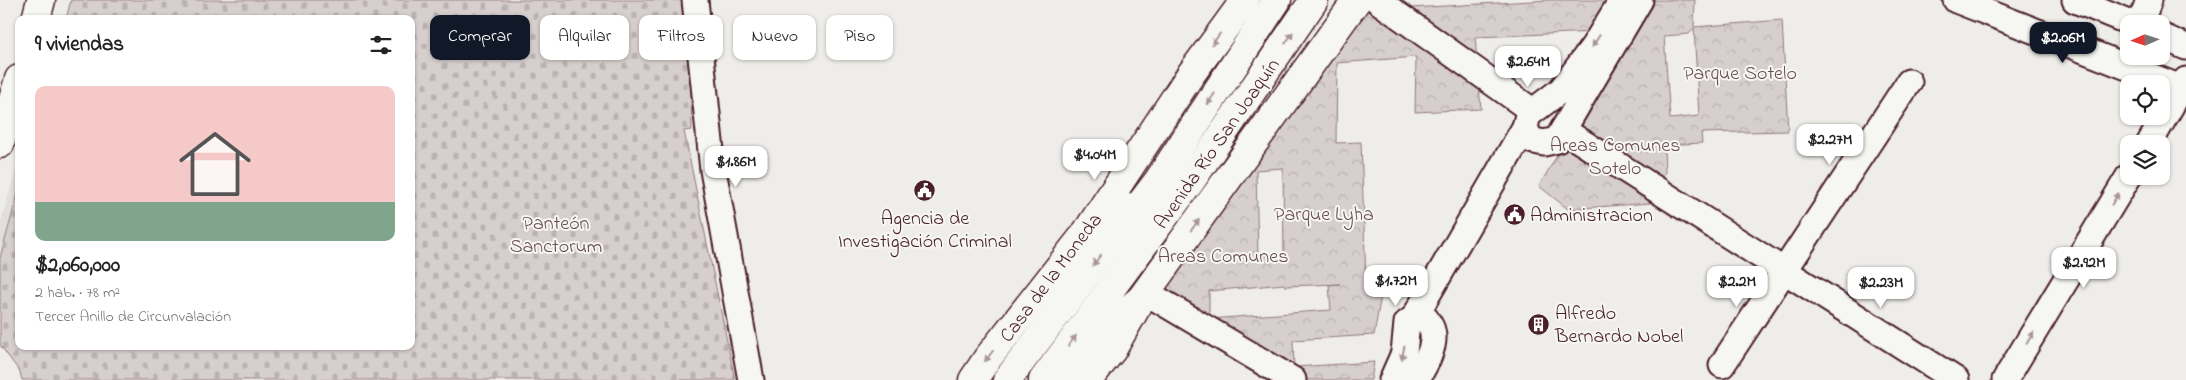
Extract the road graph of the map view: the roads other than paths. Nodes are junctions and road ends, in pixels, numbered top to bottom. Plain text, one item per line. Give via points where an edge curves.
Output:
1 (41, 0) edge
2 (695, 0) edge
3 (1245, 0) edge
4 (1277, 0) edge
5 (1314, 0) edge
6 (1357, 0) edge
7 (1377, 0) edge
8 (1622, 0) edge
9 (1640, 0) edge
10 (1956, 0) edge
11 (2075, 0) edge
12 (2149, 0) edge
13 (37, 15) edge
14 (2143, 15) edge
15 (2120, 18) edge
16 (2170, 40) edge
17 (2186, 47) edge
18 (1909, 82) dead end
19 (2185, 86) edge
20 (15, 93) edge
21 (1528, 119) junction
22 (1563, 130) junction
23 (2154, 135) edge
24 (0, 144) edge
25 (1158, 181) junction
26 (2124, 185) edge
27 (1086, 233) junction
28 (1785, 272) junction
29 (1144, 296) junction
30 (1414, 318) junction
31 (1722, 365) dead end
32 (751, 380) edge
33 (973, 380) edge
34 (1007, 380) edge
35 (1043, 380) edge
36 (1056, 380) edge
37 (1088, 380) edge
38 (1293, 380) edge
39 (1392, 380) edge
40 (1416, 380) edge
41 (1956, 380) edge
42 (2005, 380) edge

1 - 13 main road
2 - 32 street via 713,170
3 -> 27 main road, Casa de la Moneda via 1191,74
4 -> 25 main road, Avenida Río San Joaquín
35 -> 5 main road, Avenida Río San Joaquín via 1188,184
29 -> 6 main road
7 - 21 street
8 -> 21 street via 1561,90
9 - 22 street
10 - 19 street
11 - 15 street
12 - 14 street
16 - 17 street
18 - 28 street
19 - 23 street
20 - 24 main road
21 - 22 street via 1530,140 1544,143 1557,140
21 - 30 street
22 - 28 street
25 - 27 main road via 1138,194 1116,220
25 -> 34 main road, Avenida Río San Joaquín
42 -> 26 street
27 -> 33 main road, Casa de la Moneda
28 - 31 street
28 - 41 street
29 - 36 main road via 1111,324 1071,371
29 - 37 main road via 1112,350
29 - 38 street
30 -> 39 street via 1407,323 1404,352
30 - 40 street via 1426,319 1433,331 1432,344

